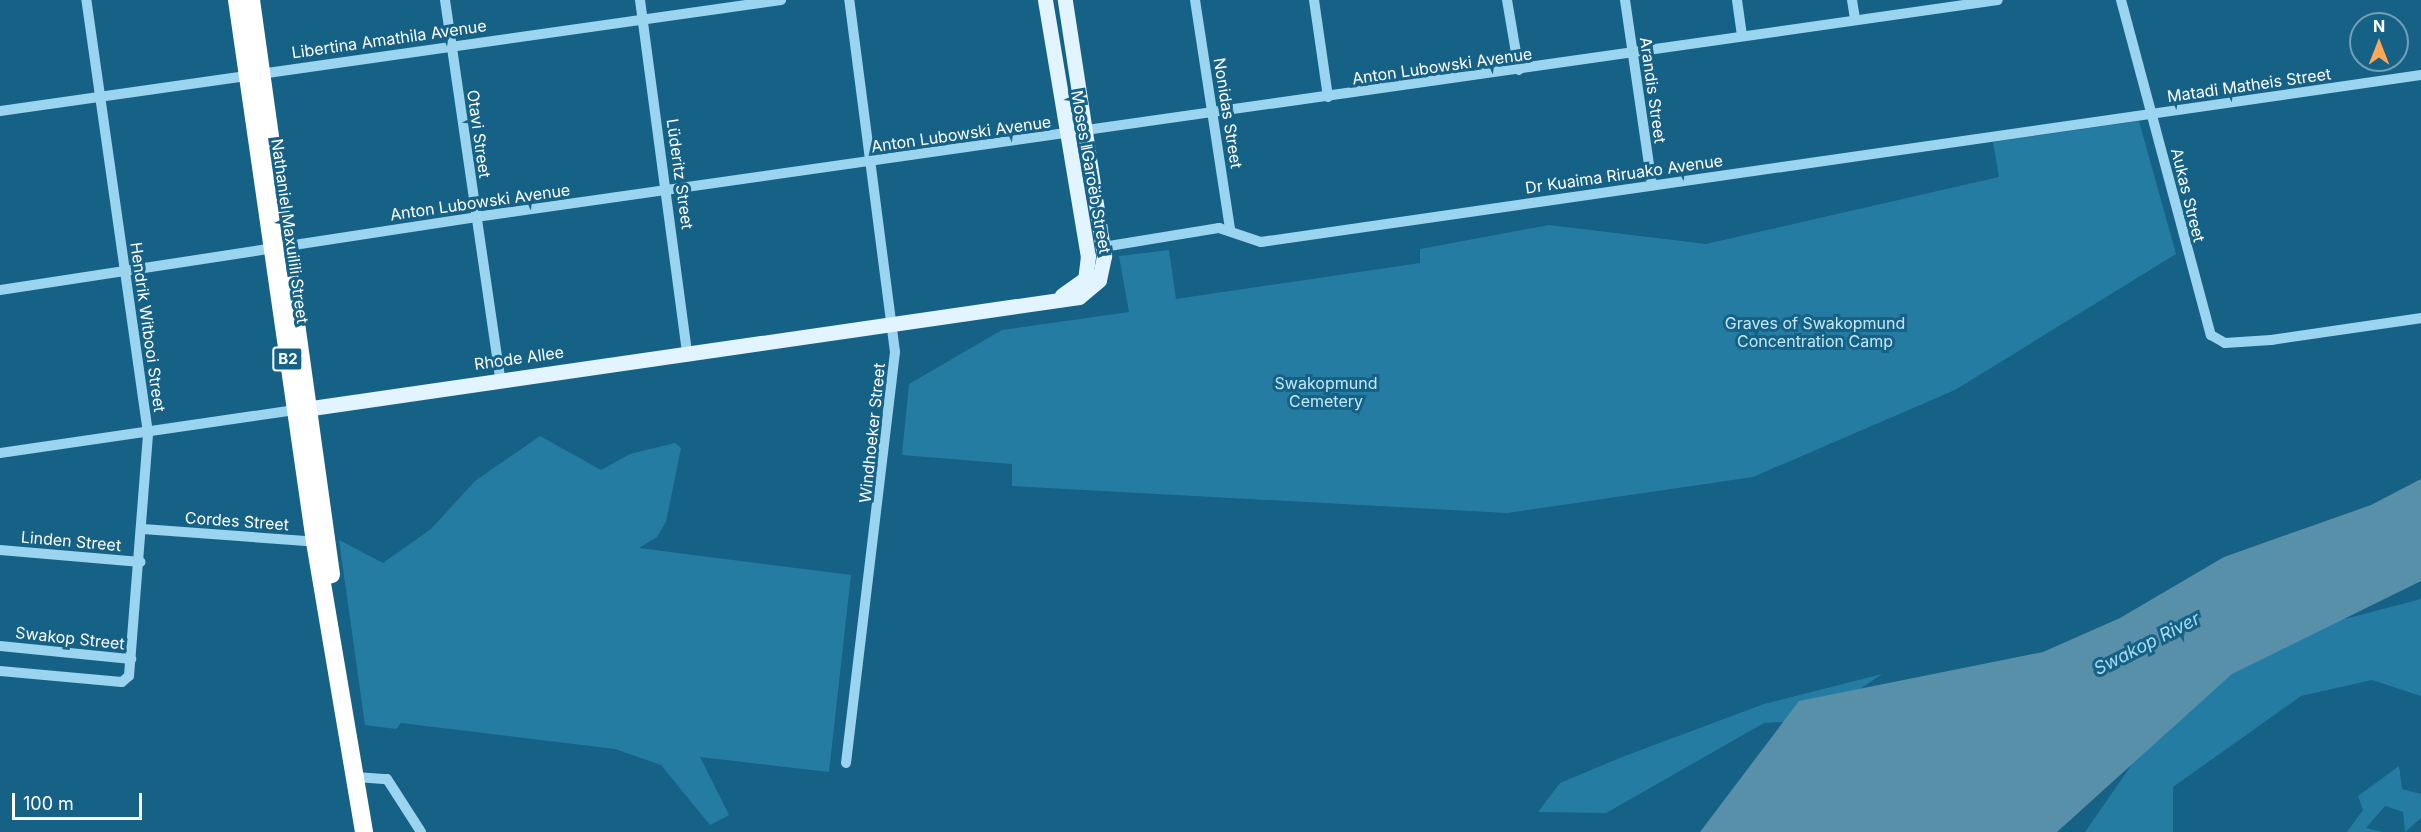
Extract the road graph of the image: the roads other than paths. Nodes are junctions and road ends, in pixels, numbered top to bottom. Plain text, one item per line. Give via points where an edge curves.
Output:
1 (86, 0) edge
2 (237, 0) edge
3 (251, 0) edge
4 (446, 0) edge
5 (640, 0) edge
6 (782, 0) edge
7 (849, 0) edge
8 (1045, 0) edge
9 (1065, 0) edge
10 (1195, 0) edge
11 (1314, 0) edge
12 (1507, 0) edge
13 (1625, 0) edge
14 (1737, 0) edge
15 (1852, 0) edge
16 (1998, 0) edge
17 (2121, 0) edge
18 (1967, 2) edge
19 (1855, 20) junction
20 (643, 21) junction
21 (1742, 36) junction
22 (451, 45) junction
23 (1633, 52) junction
24 (1519, 70) junction
25 (255, 73) junction
26 (2421, 75) edge
27 (100, 94) junction
28 (1328, 98) junction
29 (0, 111) edge
30 (1213, 114) junction
31 (2152, 114) junction
32 (1085, 132) junction
33 (1065, 135) junction
34 (872, 161) junction
35 (1652, 185) junction
36 (668, 191) junction
37 (476, 216) junction
38 (1230, 230) junction
39 (280, 246) junction
40 (1103, 247) junction
41 (124, 271) junction
42 (0, 290) edge
43 (1043, 302) junction
44 (2421, 318) edge
45 (894, 324) junction
46 (687, 353) junction
47 (500, 379) junction
48 (303, 409) junction
49 (148, 433) junction
50 (0, 453) edge
51 (143, 529) junction
52 (321, 542) junction
53 (0, 550) edge
54 (140, 562) junction
55 (0, 646) edge
56 (131, 659) junction
57 (0, 671) edge
58 (846, 763) dead end
59 (356, 777) junction
60 (364, 832) edge
61 (421, 832) edge

1 - 27 street, Hendrik Witbooi Street
2 - 25 highway, Nathaniel Maxuilili Street / B2
3 - 25 highway, Nathaniel Maxuilili Street / B2
4 - 22 street, Otavi Street
5 - 20 street, Lüderitz Street
6 - 20 street, Libertina Amathila Avenue
7 - 34 street, Windhoeker Street
8 - 33 main road, Moses ǁGaroëb Street
9 - 32 main road, Moses ǁGaroëb Street
10 - 30 street, Nonidas Street
11 - 28 street
12 - 24 street
13 - 23 street, Arandis Street
14 - 21 street
15 - 19 street
16 - 18 street, Anton Lubowski Avenue
17 - 31 street, Aukas Street
18 - 19 street, Anton Lubowski Avenue
19 - 21 street, Anton Lubowski Avenue
20 - 22 street, Libertina Amathila Avenue
20 - 36 street, Lüderitz Street
21 - 23 street, Anton Lubowski Avenue
22 - 25 street, Libertina Amathila Avenue
22 - 37 street, Otavi Street
23 - 24 street, Anton Lubowski Avenue
23 - 35 street, Arandis Street
24 - 28 street, Anton Lubowski Avenue
25 - 27 street, Libertina Amathila Avenue
25 - 39 highway, Nathaniel Maxuilili Street / B2
26 - 31 street, Matadi Matheis Street
27 - 29 street, Libertina Amathila Avenue
27 - 41 street, Hendrik Witbooi Street
28 - 30 street, Anton Lubowski Avenue
30 - 32 street, Anton Lubowski Avenue
30 - 38 street, Nonidas Street
31 - 35 street, Dr Kuaima Riruako Avenue
31 - 44 street, Aukas Street via 2211,335 2225,343 2271,340
32 - 33 street, Anton Lubowski Avenue
32 - 40 main road, Moses ǁGaroëb Street
33 - 34 street, Anton Lubowski Avenue
33 - 43 main road, Moses ǁGaroëb Street via 1089,267 1077,287
34 - 36 street, Anton Lubowski Avenue
34 - 45 street, Windhoeker Street
35 - 38 street, Dr Kuaima Riruako Avenue via 1261,242 1248,242
36 - 37 street, Anton Lubowski Avenue
36 - 46 street, Lüderitz Street
37 - 39 street, Anton Lubowski Avenue
37 - 47 street, Otavi Street
38 - 40 street, Dr Kuaima Riruako Avenue via 1212,228
39 - 41 street, Anton Lubowski Avenue
39 - 48 highway, Nathaniel Maxuilili Street / B2
40 - 43 main road, Moses ǁGaroëb Street via 1101,275 1093,287 1079,297
41 - 42 street, Anton Lubowski Avenue
41 - 49 street, Hendrik Witbooi Street
43 - 45 main road, Rhode Allee
45 - 46 main road, Rhode Allee
45 - 58 street, Windhoeker Street via 890,428
46 - 47 main road, Rhode Allee
47 - 48 main road, Rhode Allee
48 - 49 street, Rhode Allee
48 - 52 highway, Nathaniel Maxuilili Street / B2
49 - 50 street, Rhode Allee
49 - 51 street, Hendrik Witbooi Street
51 - 52 street, Cordes Street
51 - 54 street, Hendrik Witbooi Street
52 - 59 highway, Nathaniel Maxuilili Street / B2
53 - 54 street, Linden Street
54 - 56 street, Hendrik Witbooi Street
55 - 56 street, Swakop Street
56 - 57 street, Swakop Street via 129,676 122,682
59 - 60 highway, Nathaniel Maxuilili Street / B2
59 - 61 street via 387,779

